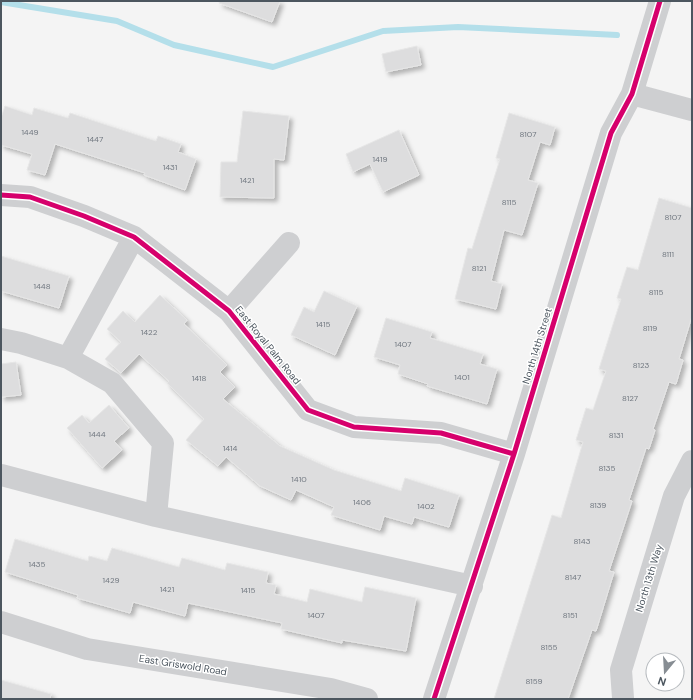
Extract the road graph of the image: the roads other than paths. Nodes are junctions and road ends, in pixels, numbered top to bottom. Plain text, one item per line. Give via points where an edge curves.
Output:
1 (660, 1) edge
2 (632, 94) junction
3 (692, 110) edge
4 (1, 195) edge
5 (134, 237) junction
6 (289, 243) dead end
7 (229, 311) junction
8 (1, 339) edge
9 (68, 358) junction
10 (514, 454) junction
11 (690, 471) edge
12 (1, 475) edge
13 (156, 516) junction
14 (472, 586) junction
15 (1, 622) edge
16 (366, 699) edge
17 (434, 699) edge
18 (627, 699) edge

1 - 2 street, North 14th Street
2 - 3 street
2 - 10 street, North 14th Street via 611,133
4 - 5 street, East Royal Palm Road via 30,197
5 - 7 street, East Royal Palm Road
5 - 9 street
6 - 7 street
7 - 10 street, East Royal Palm Road via 308,410 354,427 441,433
8 - 9 street
9 - 13 street via 112,383 163,443
10 - 14 street, North 14th Street
11 - 18 street, North 13th Way via 674,496 621,670
12 - 13 street
13 - 14 street
14 - 17 street, North 14th Street
15 - 16 street, East Griswold Road via 87,649 331,689

